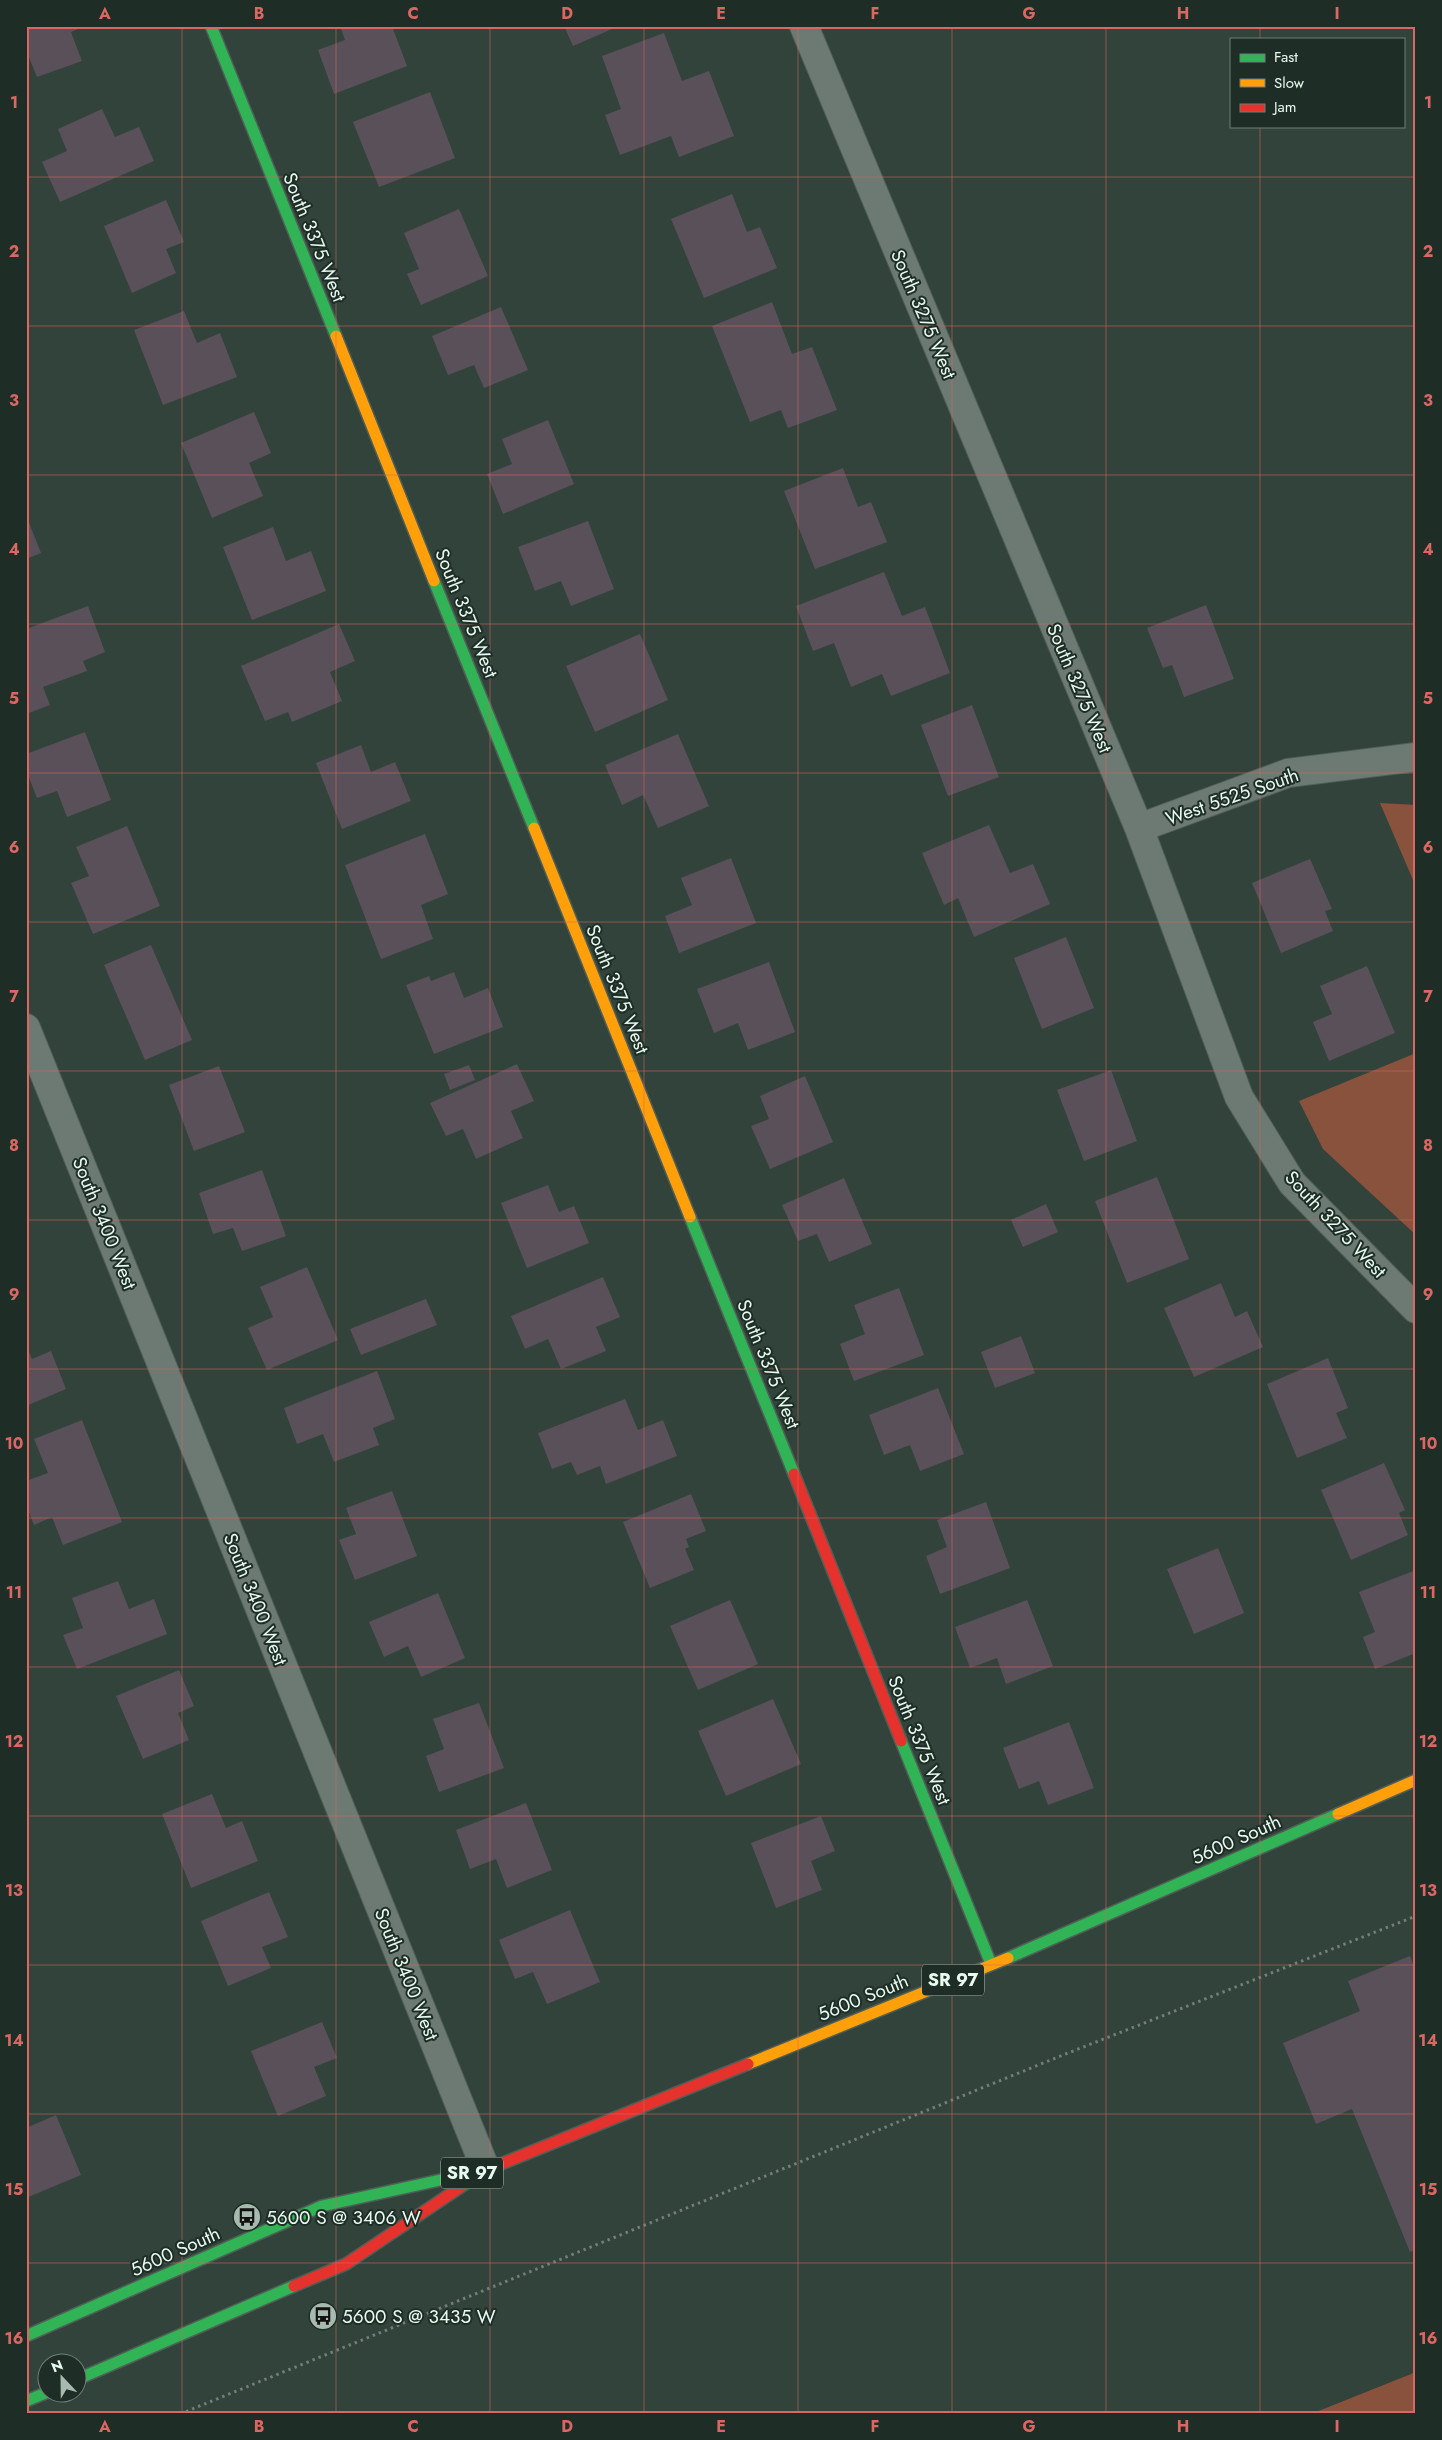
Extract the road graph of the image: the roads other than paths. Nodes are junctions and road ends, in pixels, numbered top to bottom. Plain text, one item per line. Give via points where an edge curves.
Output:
1 (212, 26) edge
2 (804, 26) edge
3 (1416, 757) edge
4 (1139, 828) junction
5 (26, 1028) edge
6 (1416, 1309) edge
7 (1416, 1780) edge
8 (992, 1964) junction
9 (486, 2170) junction
10 (26, 2336) edge
11 (88, 2375) edge
12 (38, 2396) edge
13 (26, 2401) edge

1 - 8 street, South 3375 West
2 - 4 street, South 3275 West
3 - 4 street, West 5525 South via 1288,773
4 - 6 street, South 3275 West via 1239,1097 1292,1183
5 - 9 street, South 3400 West
7 - 8 street, 5600 South / SR 97
8 - 9 street, 5600 South / SR 97
9 - 10 street, 5600 South / SR 97 via 322,2206
9 - 11 street, 5600 South / SR 97 via 346,2264
12 - 13 street

